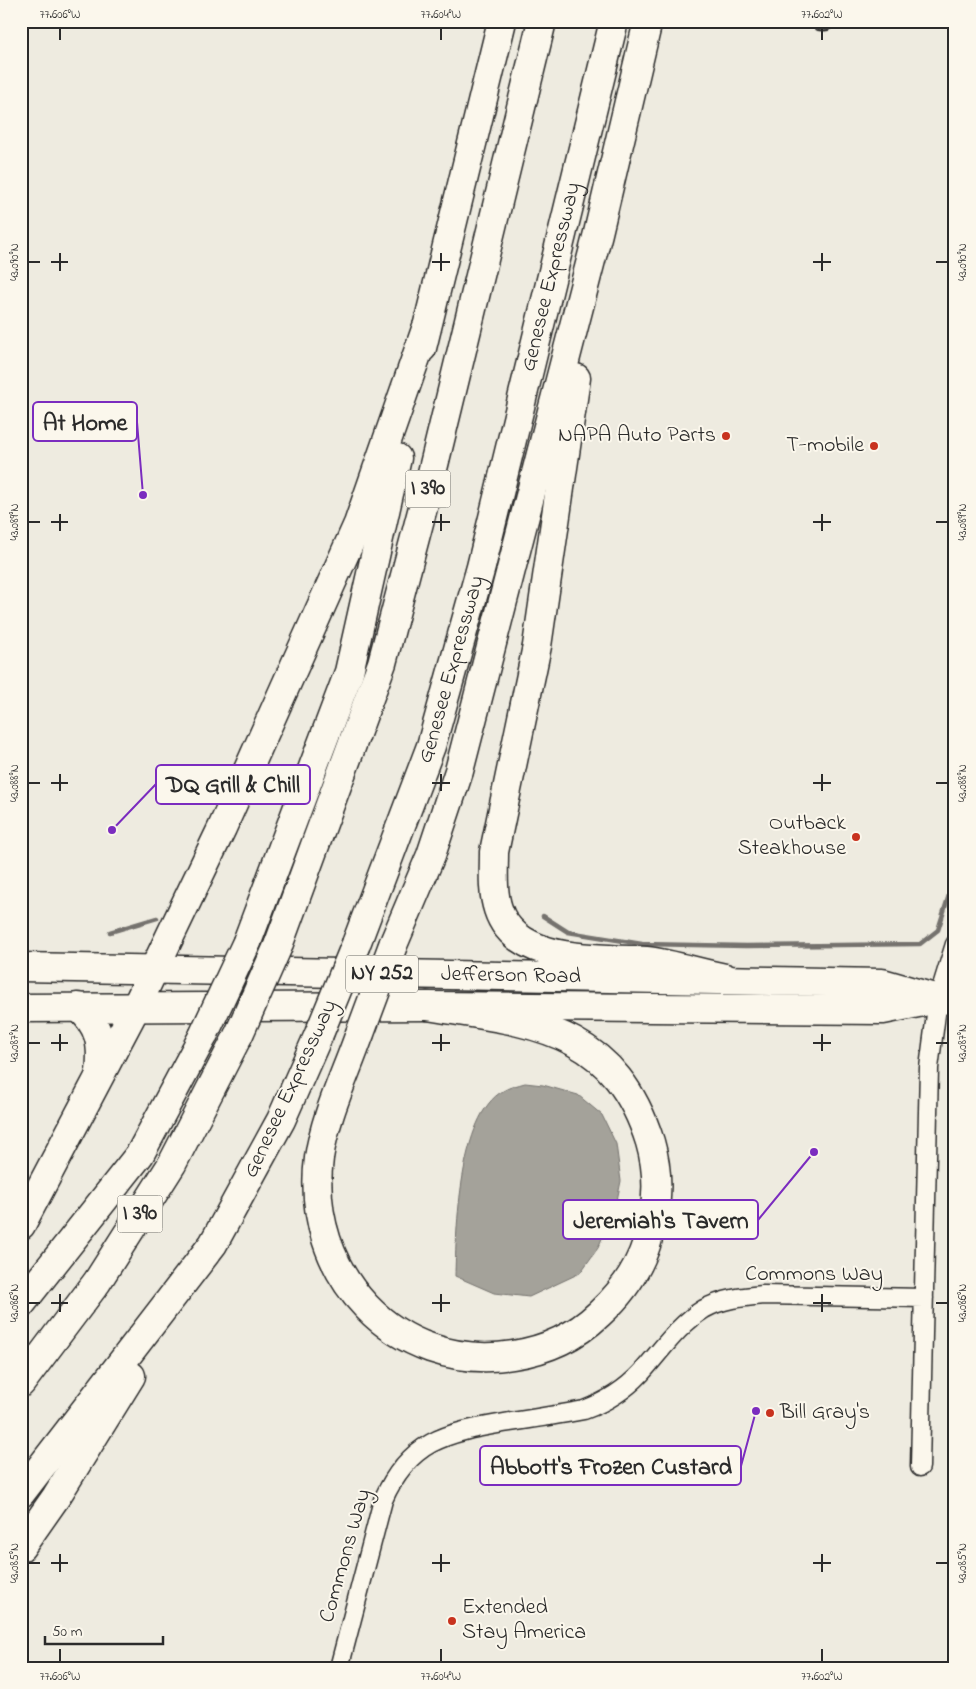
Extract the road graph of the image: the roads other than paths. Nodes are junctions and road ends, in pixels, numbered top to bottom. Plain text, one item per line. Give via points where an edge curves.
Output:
1 (502, 21) edge
2 (542, 21) edge
3 (614, 21) edge
4 (648, 21) edge
5 (821, 21) edge
6 (825, 21) edge
7 (598, 233) junction
8 (426, 329) junction
9 (955, 944) edge
10 (21, 967) edge
11 (66, 968) junction
12 (153, 970) junction
13 (725, 978) junction
14 (21, 979) edge
15 (946, 1000) edge
16 (427, 1006) junction
17 (78, 1007) junction
18 (136, 1007) junction
19 (21, 1008) edge
20 (100, 1075) junction
21 (21, 1225) edge
22 (213, 1244) junction
23 (924, 1298) junction
24 (21, 1304) edge
25 (21, 1383) edge
26 (920, 1467) dead end
27 (21, 1493) edge
28 (21, 1547) edge
29 (339, 1668) edge

1 - 8 main road
2 - 25 main road, I 390, bridge via 431,477 382,663 278,946 239,1034 172,1164 97,1282
3 - 22 main road, Genesee Expressway, bridge via 481,567 431,746 320,1034 281,1120
4 - 7 main road
5 - 6 street
7 - 13 main road via 537,646 494,852 495,894 504,921 534,947 552,953 649,962
7 - 16 main road, bridge via 459,771 431,855 393,945 325,1128 319,1159 319,1214 327,1243 343,1278 361,1303 384,1322 428,1348 459,1356 489,1358 553,1344 574,1334 610,1304 638,1267 646,1247 657,1204 657,1178 639,1110 606,1066 563,1035 535,1024
8 - 12 main road via 358,524 222,828
8 - 24 main road, bridge via 349,672 247,942 203,1036 140,1154
9 - 15 street
10 - 11 main road, Jefferson Road / NY 252
11 - 12 main road, Jefferson Road / NY 252
11 - 14 main road
12 - 13 main road, Jefferson Road / NY 252
12 - 18 main road
13 - 15 main road, Jefferson Road / NY 252 via 882,982
15 - 16 main road, Jefferson Road / NY 252 via 883,1010
15 - 23 street via 929,1068
16 - 18 main road, Jefferson Road / NY 252
17 - 18 main road, Jefferson Road / NY 252
17 - 19 main road, Jefferson Road / NY 252
17 - 20 main road via 94,1024 101,1038
18 - 20 main road
20 - 21 main road
22 - 27 main road, Genesee Expressway
22 - 28 main road via 56,1497
23 - 26 street
23 - 29 street, Commons Way via 763,1295 722,1301 684,1323 640,1374 602,1404 453,1433 429,1443 393,1478 383,1500

